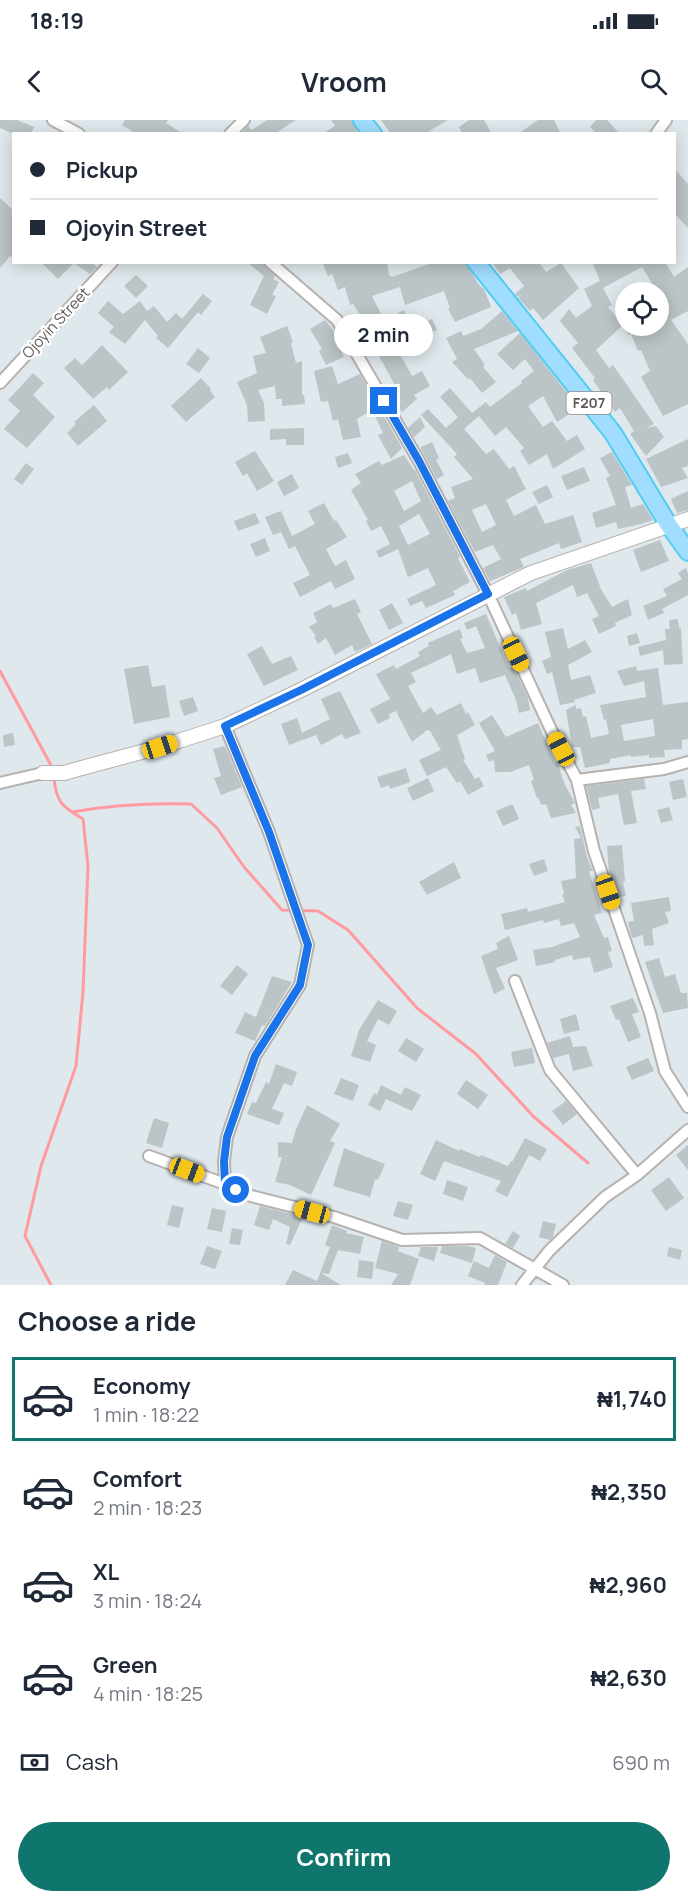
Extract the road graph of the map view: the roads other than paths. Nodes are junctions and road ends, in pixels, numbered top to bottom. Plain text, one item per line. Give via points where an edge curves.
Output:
1 (53, 120) edge
2 (244, 120) edge
3 (362, 120) edge
4 (75, 132) edge
5 (233, 132) edge
6 (371, 132) edge
7 (110, 264) edge
8 (272, 264) edge
9 (482, 264) edge
10 (0, 383) edge
11 (688, 519) edge
12 (668, 524) junction
13 (688, 552) edge
14 (488, 594) junction
15 (225, 726) junction
16 (688, 762) edge
17 (43, 773) joint
18 (577, 780) junction
19 (0, 783) edge
20 (515, 981) dead end
21 (688, 1107) edge
22 (688, 1130) edge
23 (149, 1156) dead end
24 (637, 1175) junction
25 (225, 1184) junction
26 (535, 1269) junction
27 (522, 1285) edge
28 (563, 1285) edge

1 - 4 street
2 - 5 street
3 - 6 main road
7 - 10 street, Ojoyin Street
8 - 14 street via 337,320 419,461
9 - 12 main road, F207 via 613,432
11 - 12 street
12 - 13 main road, F207
12 - 14 street via 531,573
14 - 15 street
14 - 18 street
15 - 17 street via 64,773
15 - 25 street via 269,832 308,945 300,985 255,1056 227,1137
16 - 18 street via 664,770
17 - 19 street
18 - 21 street via 594,851 650,1014 665,1071
20 - 24 street via 550,1070
22 - 24 street
23 - 25 street
24 - 26 street via 605,1197
25 - 26 street via 247,1195 334,1217 402,1240 480,1238
26 - 27 street
26 - 28 street

